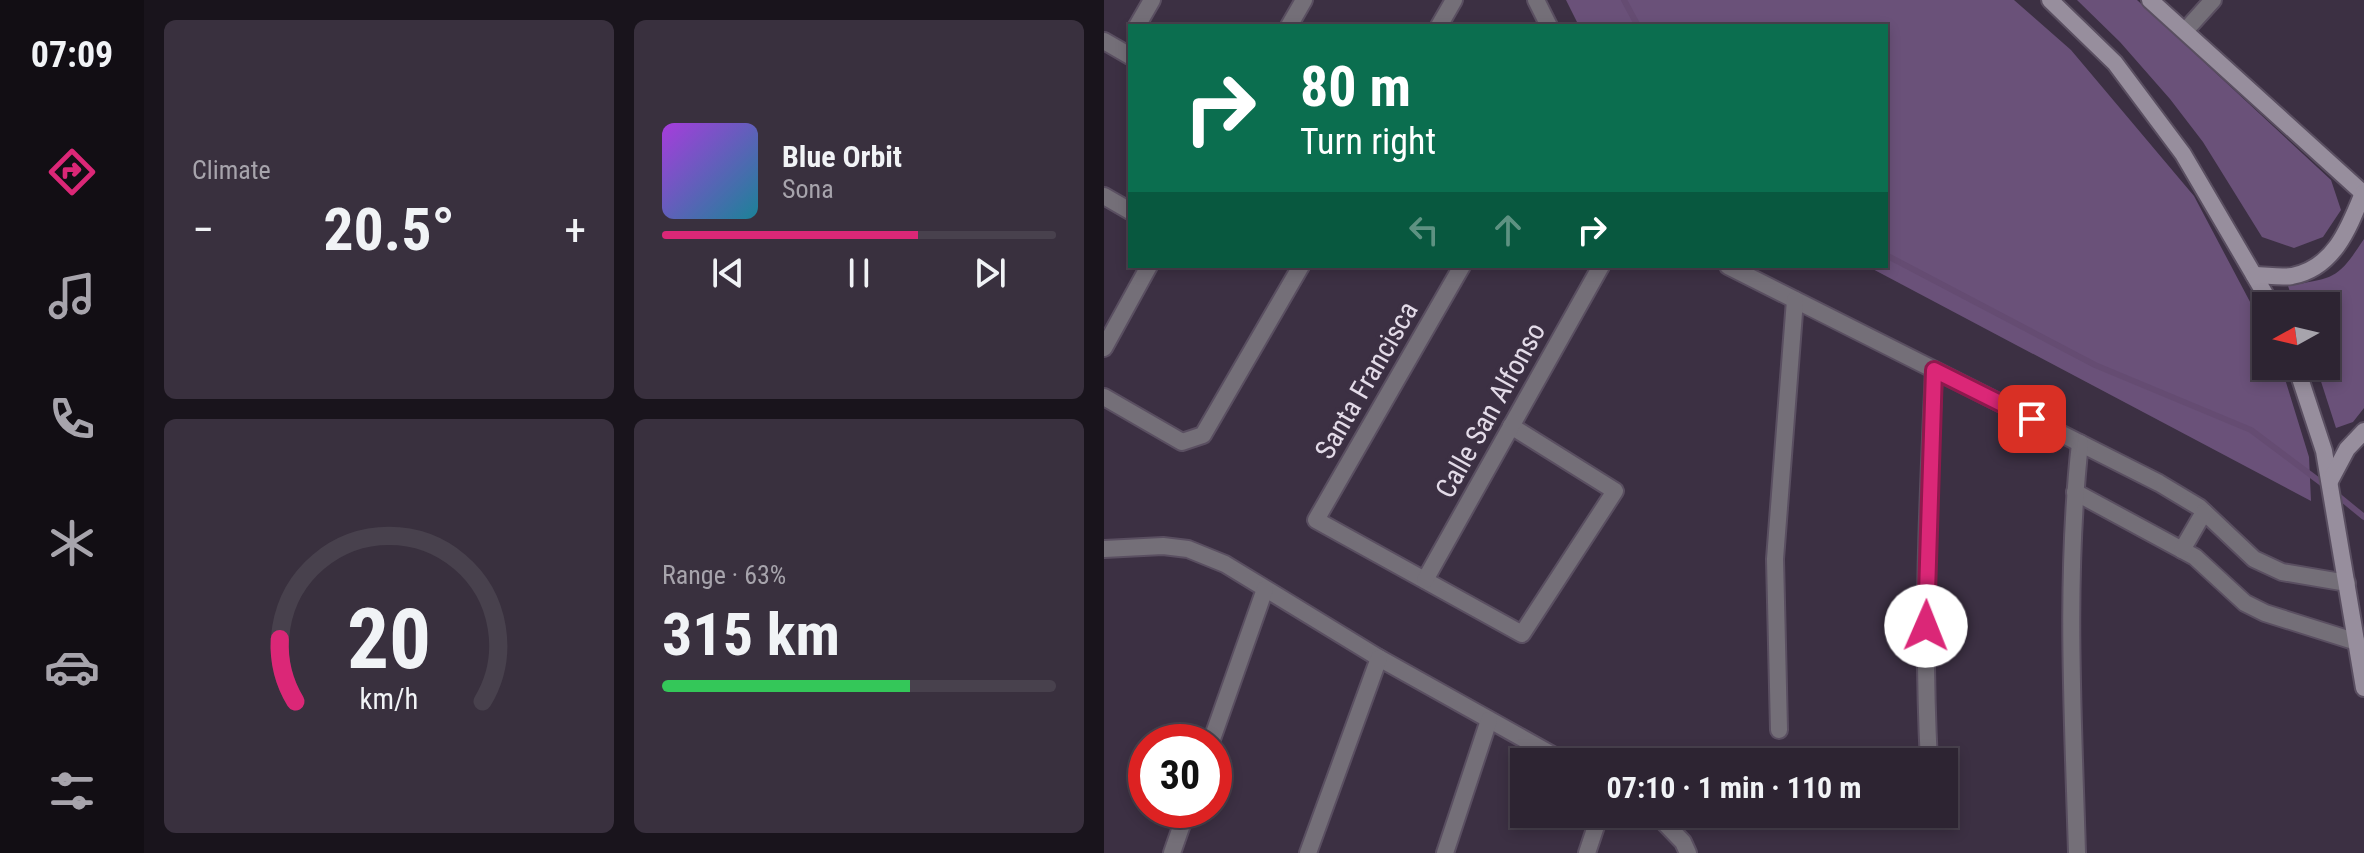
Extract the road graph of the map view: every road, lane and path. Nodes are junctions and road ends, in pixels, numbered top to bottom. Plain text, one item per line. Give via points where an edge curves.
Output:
1 (1152, 0) edge
2 (1304, 0) edge
3 (1454, 0) edge
4 (1536, 0) edge
5 (2050, 0) edge
6 (2150, 0) edge
7 (2213, 0) edge
8 (1138, 24) edge
9 (1290, 24) edge
10 (1440, 24) edge
11 (1548, 24) edge
12 (2185, 31) junction
13 (1104, 41) edge
14 (1127, 48) edge
15 (2363, 193) edge
16 (1104, 196) edge
17 (1128, 210) edge
18 (1148, 268) edge
19 (1300, 268) edge
20 (1461, 268) edge
21 (1600, 268) edge
22 (1732, 268) edge
23 (2254, 275) junction
24 (2264, 292) edge
25 (1795, 300) junction
26 (1104, 348) edge
27 (1934, 370) junction
28 (2301, 380) edge
29 (1104, 397) edge
30 (1511, 426) junction
31 (2364, 431) edge
32 (2080, 443) junction
33 (2330, 481) junction
34 (2075, 492) junction
35 (2204, 512) junction
36 (1104, 549) edge
37 (2182, 550) junction
38 (1425, 580) junction
39 (2347, 583) junction
40 (1265, 589) junction
41 (2357, 642) junction
42 (1379, 658) junction
43 (2364, 688) edge
44 (1489, 720) junction
45 (1217, 724) edge
46 (1779, 730) dead end
47 (1540, 748) edge
48 (1928, 748) edge
49 (1181, 828) edge
50 (1595, 828) edge
51 (1670, 828) edge
52 (1172, 853) edge
53 (1308, 853) edge
54 (1445, 853) edge
55 (1587, 853) edge
56 (1688, 853) edge
57 (2077, 853) edge

1 - 8 street
2 - 9 street
3 - 10 street
4 - 11 street
5 - 23 street via 2099,45 2140,96 2183,154
6 - 12 street
7 - 12 street
12 - 15 street
13 - 14 street
15 - 23 street via 2343,238 2312,270 2289,276
16 - 17 street
18 - 26 street
19 - 29 street via 1203,435 1182,442
20 - 38 street, Santa Francisca via 1316,520
21 - 30 street, Calle San Alfonso
22 - 25 street
23 - 24 street
25 - 27 street
25 - 46 street via 1775,559
27 - 32 street
27 - 48 street via 1925,653
28 - 33 street
30 - 38 street, Calle San Alfonso
30 - 38 street via 1615,491 1522,634
31 - 33 street
32 - 34 street
32 - 35 street
33 - 39 street
34 - 37 street
34 - 57 street via 2070,608
35 - 37 street
35 - 39 street via 2254,559 2282,572
36 - 40 street via 1188,549
37 - 41 street via 2245,603
39 - 41 street
40 - 42 street
40 - 45 street
41 - 43 street
42 - 44 street
42 - 53 street
44 - 47 street
44 - 54 street
49 - 52 street
50 - 55 street
51 - 56 street

